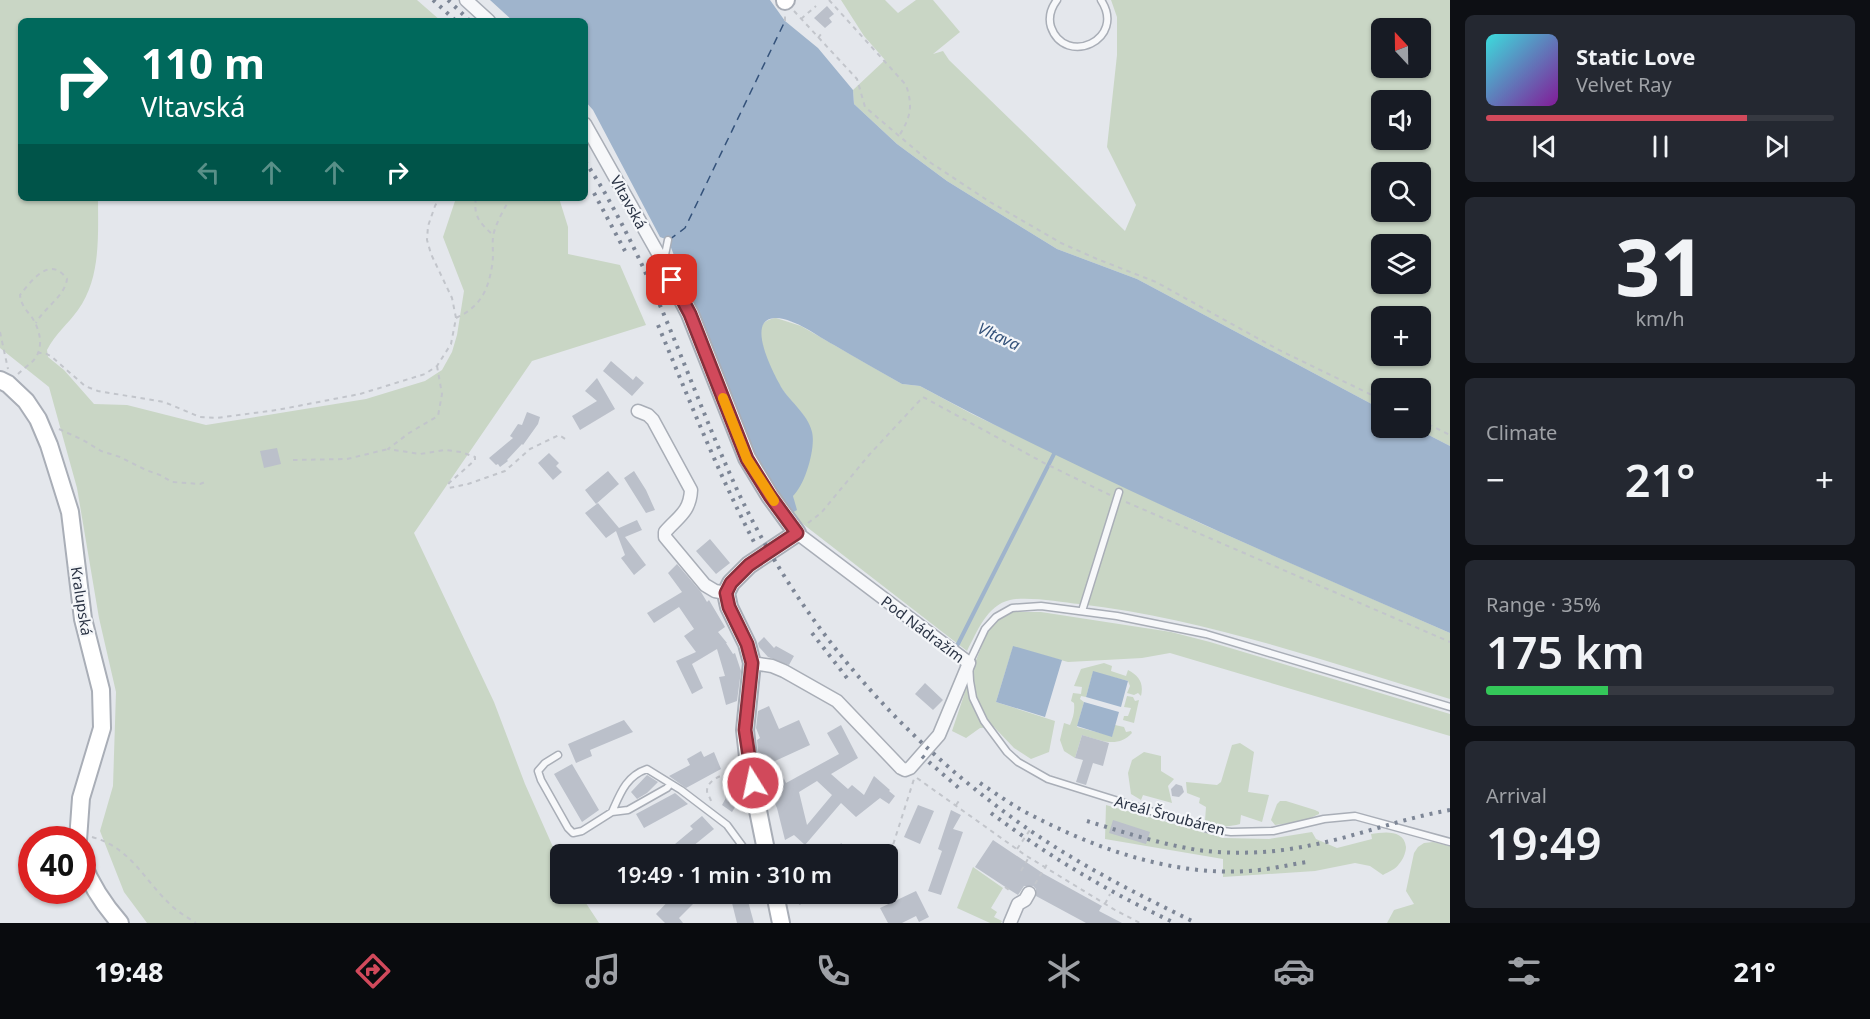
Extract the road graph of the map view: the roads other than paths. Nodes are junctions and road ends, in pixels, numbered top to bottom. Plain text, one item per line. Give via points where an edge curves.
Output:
1 (466, 0) edge
2 (1057, 0) edge
3 (1102, 0) edge
4 (486, 18) edge
5 (588, 129) edge
6 (668, 240) dead end
7 (664, 264) junction
8 (4, 382) edge
9 (639, 411) dead end
10 (1118, 495) road end
11 (797, 533) junction
12 (726, 593) junction
13 (1082, 611) junction
14 (752, 663) junction
15 (969, 663) junction
16 (1450, 707) edge
17 (558, 756) dead end
18 (670, 784) junction
19 (612, 812) junction
20 (79, 826) edge
21 (1450, 842) edge
22 (741, 844) edge
23 (765, 844) edge
24 (96, 890) edge
25 (1029, 893) road end
26 (777, 904) edge
27 (120, 923) edge
28 (781, 923) edge
29 (1010, 923) edge

1 - 4 street
2 - 3 lane via 1050,13 1057,38 1065,44 1084,46 1093,43 1106,29 1107,10
5 - 7 street, Vltavská
6 - 7 lane
7 - 11 street, Vltavská via 690,314 747,459
8 - 20 street, Kralupská via 26,401 49,445 70,512 83,619 101,690 102,728 81,798
9 - 12 street via 653,420 691,490 691,502 665,537 705,585
10 - 13 lane
11 - 12 street via 749,565
11 - 15 street, Pod Nádražím
12 - 14 street
13 - 15 lane via 1041,606 1012,608 996,616 985,629
13 - 16 lane via 1206,634
14 - 15 street, Pod Nádražím via 784,671 839,703 905,770 939,735
14 - 23 street via 745,730
15 - 21 lane, Areál Šroubáren via 973,698 984,721 1018,762 1048,779 1208,829 1273,831 1355,816
17 - 19 lane via 538,771 568,828 573,833 582,831
18 - 19 lane via 628,810
18 - 19 lane via 647,769 639,772 622,788
18 - 22 lane via 727,825
24 - 27 street
25 - 29 street via 1018,904
26 - 28 street

